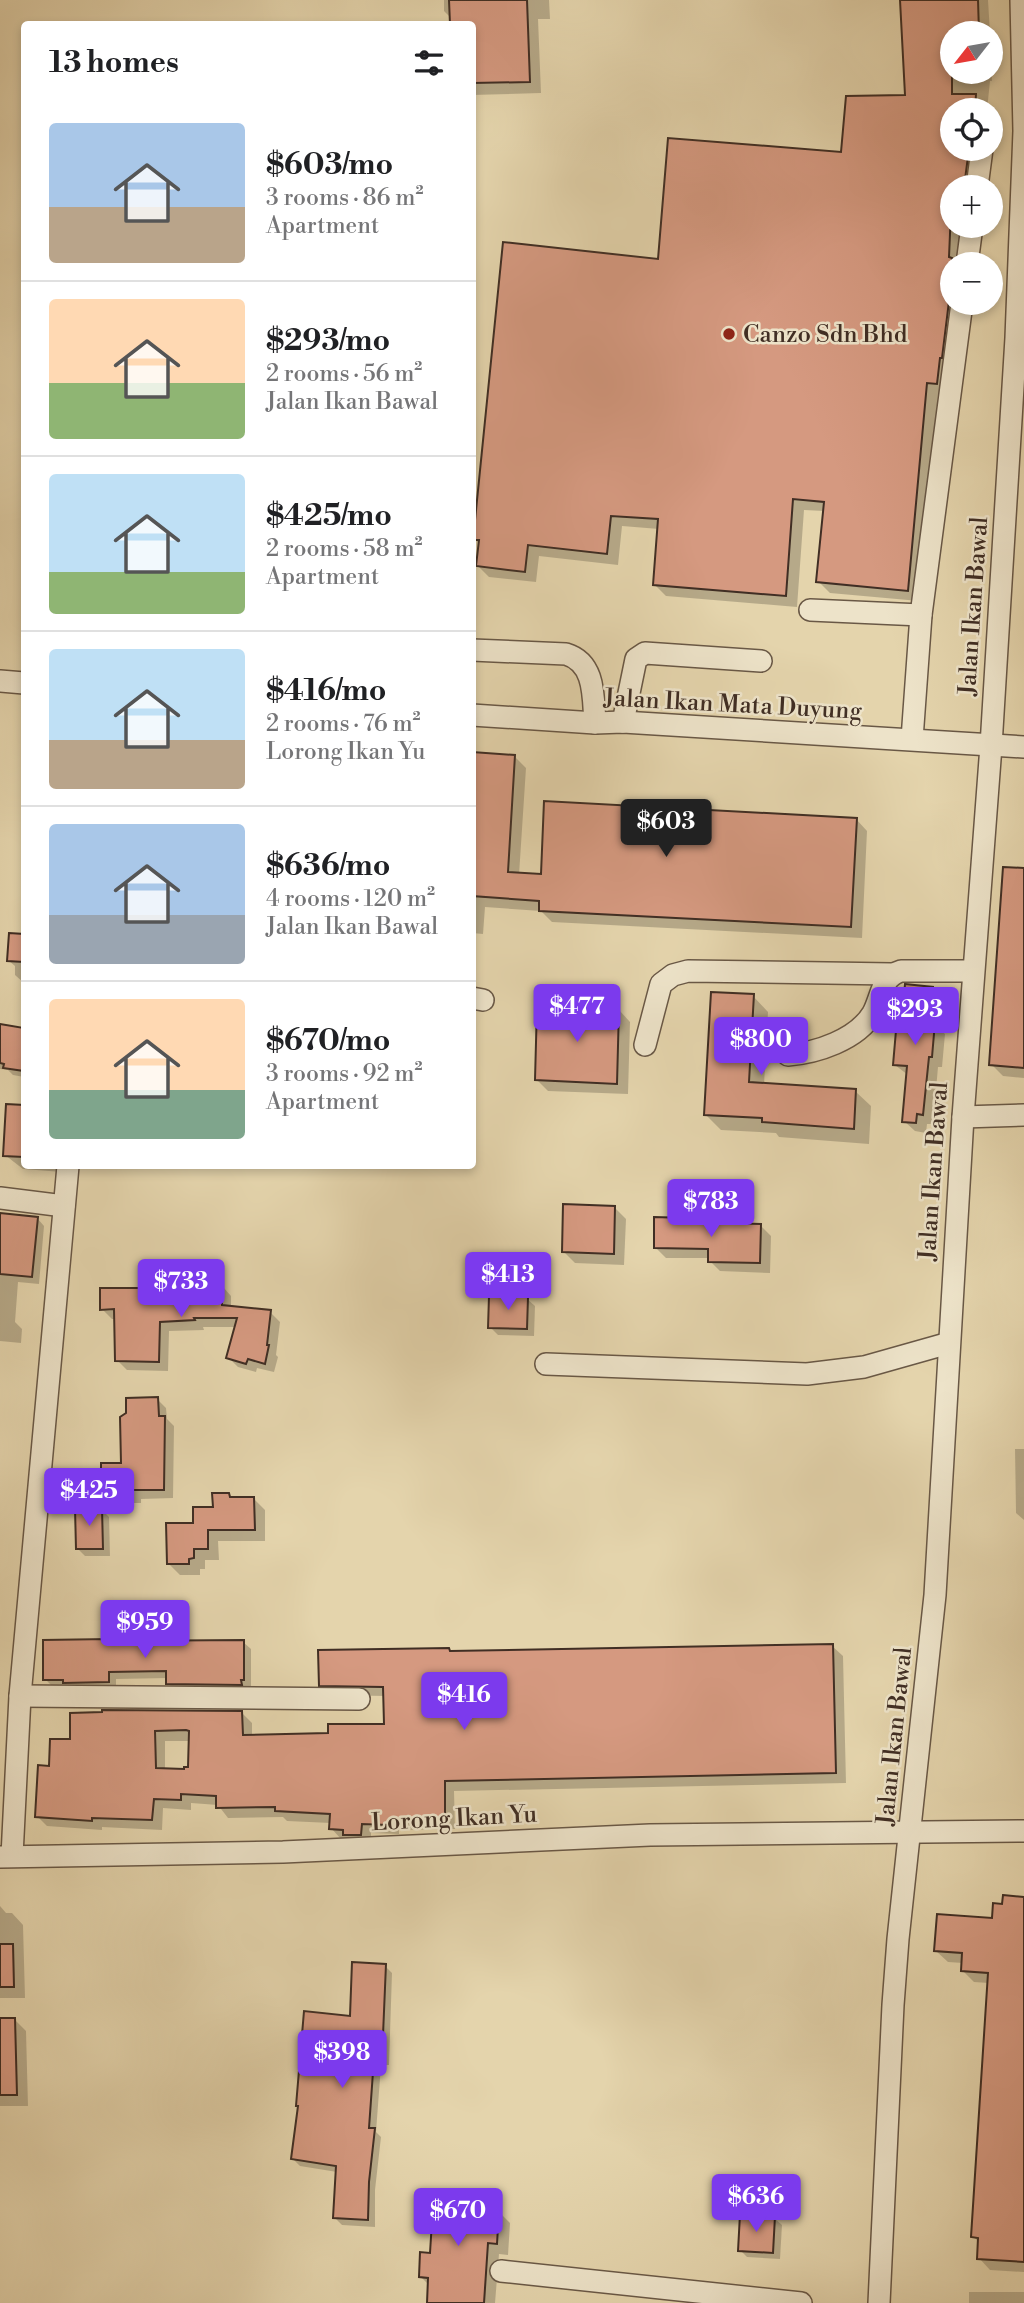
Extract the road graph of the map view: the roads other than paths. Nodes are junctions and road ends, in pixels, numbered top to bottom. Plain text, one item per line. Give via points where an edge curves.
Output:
1 (1021, 0) edge
2 (960, 315) edge
3 (810, 610) dead end
4 (922, 615) junction
5 (476, 650) edge
6 (761, 661) dead end
7 (0, 681) edge
8 (21, 683) edge
9 (476, 715) edge
10 (623, 722) junction
11 (595, 723) junction
12 (912, 739) junction
13 (990, 746) junction
14 (1024, 747) edge
15 (972, 971) junction
16 (892, 974) junction
17 (645, 1045) dead end
18 (788, 1055) dead end
19 (1024, 1115) edge
20 (963, 1117) junction
21 (68, 1169) edge
22 (0, 1198) edge
23 (64, 1206) junction
24 (949, 1343) junction
25 (546, 1364) dead end
26 (20, 1696) junction
27 (359, 1699) dead end
28 (1024, 1831) edge
29 (911, 1833) junction
30 (6, 1857) edge
31 (501, 2271) dead end
32 (801, 2303) edge
33 (879, 2303) edge

1 - 13 street, Jalan Ikan Bawal via 1024,131 1018,296
2 - 4 street
3 - 4 street
4 - 12 street
5 - 11 street via 575,656 590,675
6 - 10 street via 645,653 636,659
7 - 8 street
9 - 11 street, Jalan Ikan Mata Duyung
10 - 11 street, Jalan Ikan Mata Duyung
10 - 12 street, Jalan Ikan Mata Duyung
12 - 13 street, Jalan Ikan Mata Duyung
13 - 14 street, Jalan Ikan Mata Duyung
13 - 15 street, Jalan Ikan Bawal
15 - 16 street
15 - 20 street, Jalan Ikan Bawal
16 - 17 street via 688,971 673,975 661,984
16 - 18 street via 864,1025 824,1048
19 - 20 street
20 - 24 street, Jalan Ikan Bawal
21 - 23 street
22 - 23 street
23 - 26 street
24 - 25 street via 864,1367 807,1374
24 - 29 street, Jalan Ikan Bawal via 935,1595
26 - 27 street
26 - 30 street
28 - 29 street, Lorong Ikan Yu
29 - 30 street, Lorong Ikan Yu via 663,1835 283,1852
29 - 33 street, Jalan Ikan Bawal via 894,1992
31 - 32 street

